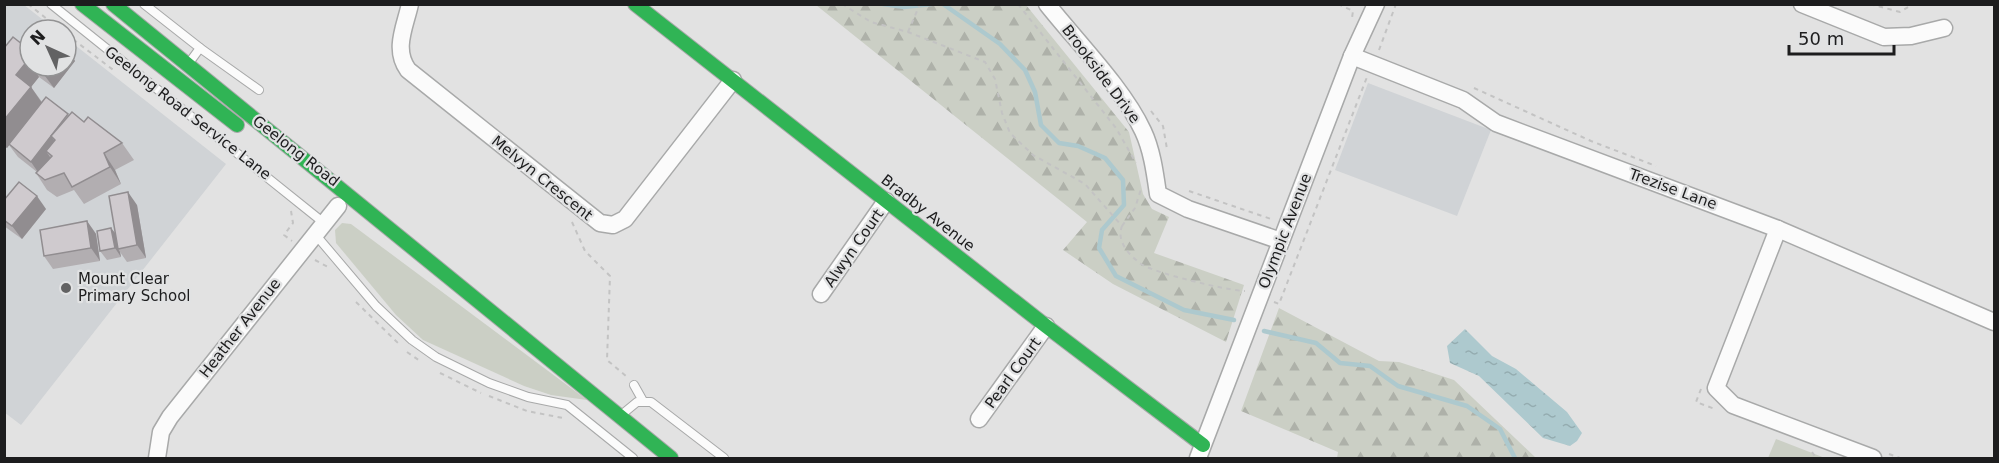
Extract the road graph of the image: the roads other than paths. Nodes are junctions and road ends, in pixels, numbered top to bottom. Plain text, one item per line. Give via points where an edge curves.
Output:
1 (51, 4) edge
2 (82, 4) edge
3 (113, 4) edge
4 (144, 4) edge
5 (410, 4) edge
6 (635, 4) edge
7 (1047, 4) edge
8 (1802, 4) edge
9 (1367, 7) edge
10 (1944, 28) dead end
11 (200, 48) junction
12 (1352, 56) junction
13 (188, 65) junction
14 (176, 79) junction
15 (733, 80) junction
16 (259, 90) dead end
17 (251, 136) dead end
18 (339, 199) junction
19 (886, 201) junction
20 (320, 229) junction
21 (1778, 229) junction
22 (1281, 241) junction
23 (821, 294) dead end
24 (1995, 322) edge
25 (1046, 326) junction
26 (634, 385) road end
27 (643, 401) junction
28 (619, 417) junction
29 (979, 419) dead end
30 (1200, 452) edge
31 (1876, 454) edge
32 (157, 458) edge
33 (633, 459) edge
34 (671, 459) edge
35 (724, 459) edge

1 - 20 lane, Geelong Road Service Lane
2 - 14 main road, Geelong Road
3 - 13 main road, Geelong Road
4 - 11 lane
5 - 15 street, Melvyn Crescent via 400,47 408,70 600,223 613,225 625,219
6 - 15 main road, Bradby Avenue
7 - 22 street, Brookside Drive via 1127,104 1143,131 1158,194 1188,209
8 - 10 street via 1884,37 1911,36
9 - 12 street, Olympic Avenue
11 - 13 lane
11 - 16 lane
12 - 21 street, Trezise Lane via 1370,68 1463,100 1496,123
12 - 22 street, Olympic Avenue
13 - 14 main road
13 - 18 main road, Geelong Road
14 - 17 main road, Geelong Road
15 - 19 main road, Bradby Avenue
18 - 20 street, Heather Avenue
18 - 28 main road, Geelong Road via 426,272 493,317
19 - 23 street, Alwyn Court
19 - 25 main road, Bradby Avenue
20 - 32 street, Heather Avenue via 170,417 161,432
20 - 33 lane, Geelong Road Service Lane via 376,306 412,340 436,357 489,382 528,397 567,405
21 - 24 street, Trezise Lane
21 - 31 street via 1716,388 1733,405
22 - 30 street, Olympic Avenue
25 - 29 street, Pearl Court
25 - 30 main road, Bradby Avenue
26 - 27 lane
27 - 28 lane via 631,405
27 - 35 lane via 661,409
28 - 34 main road, Geelong Road

